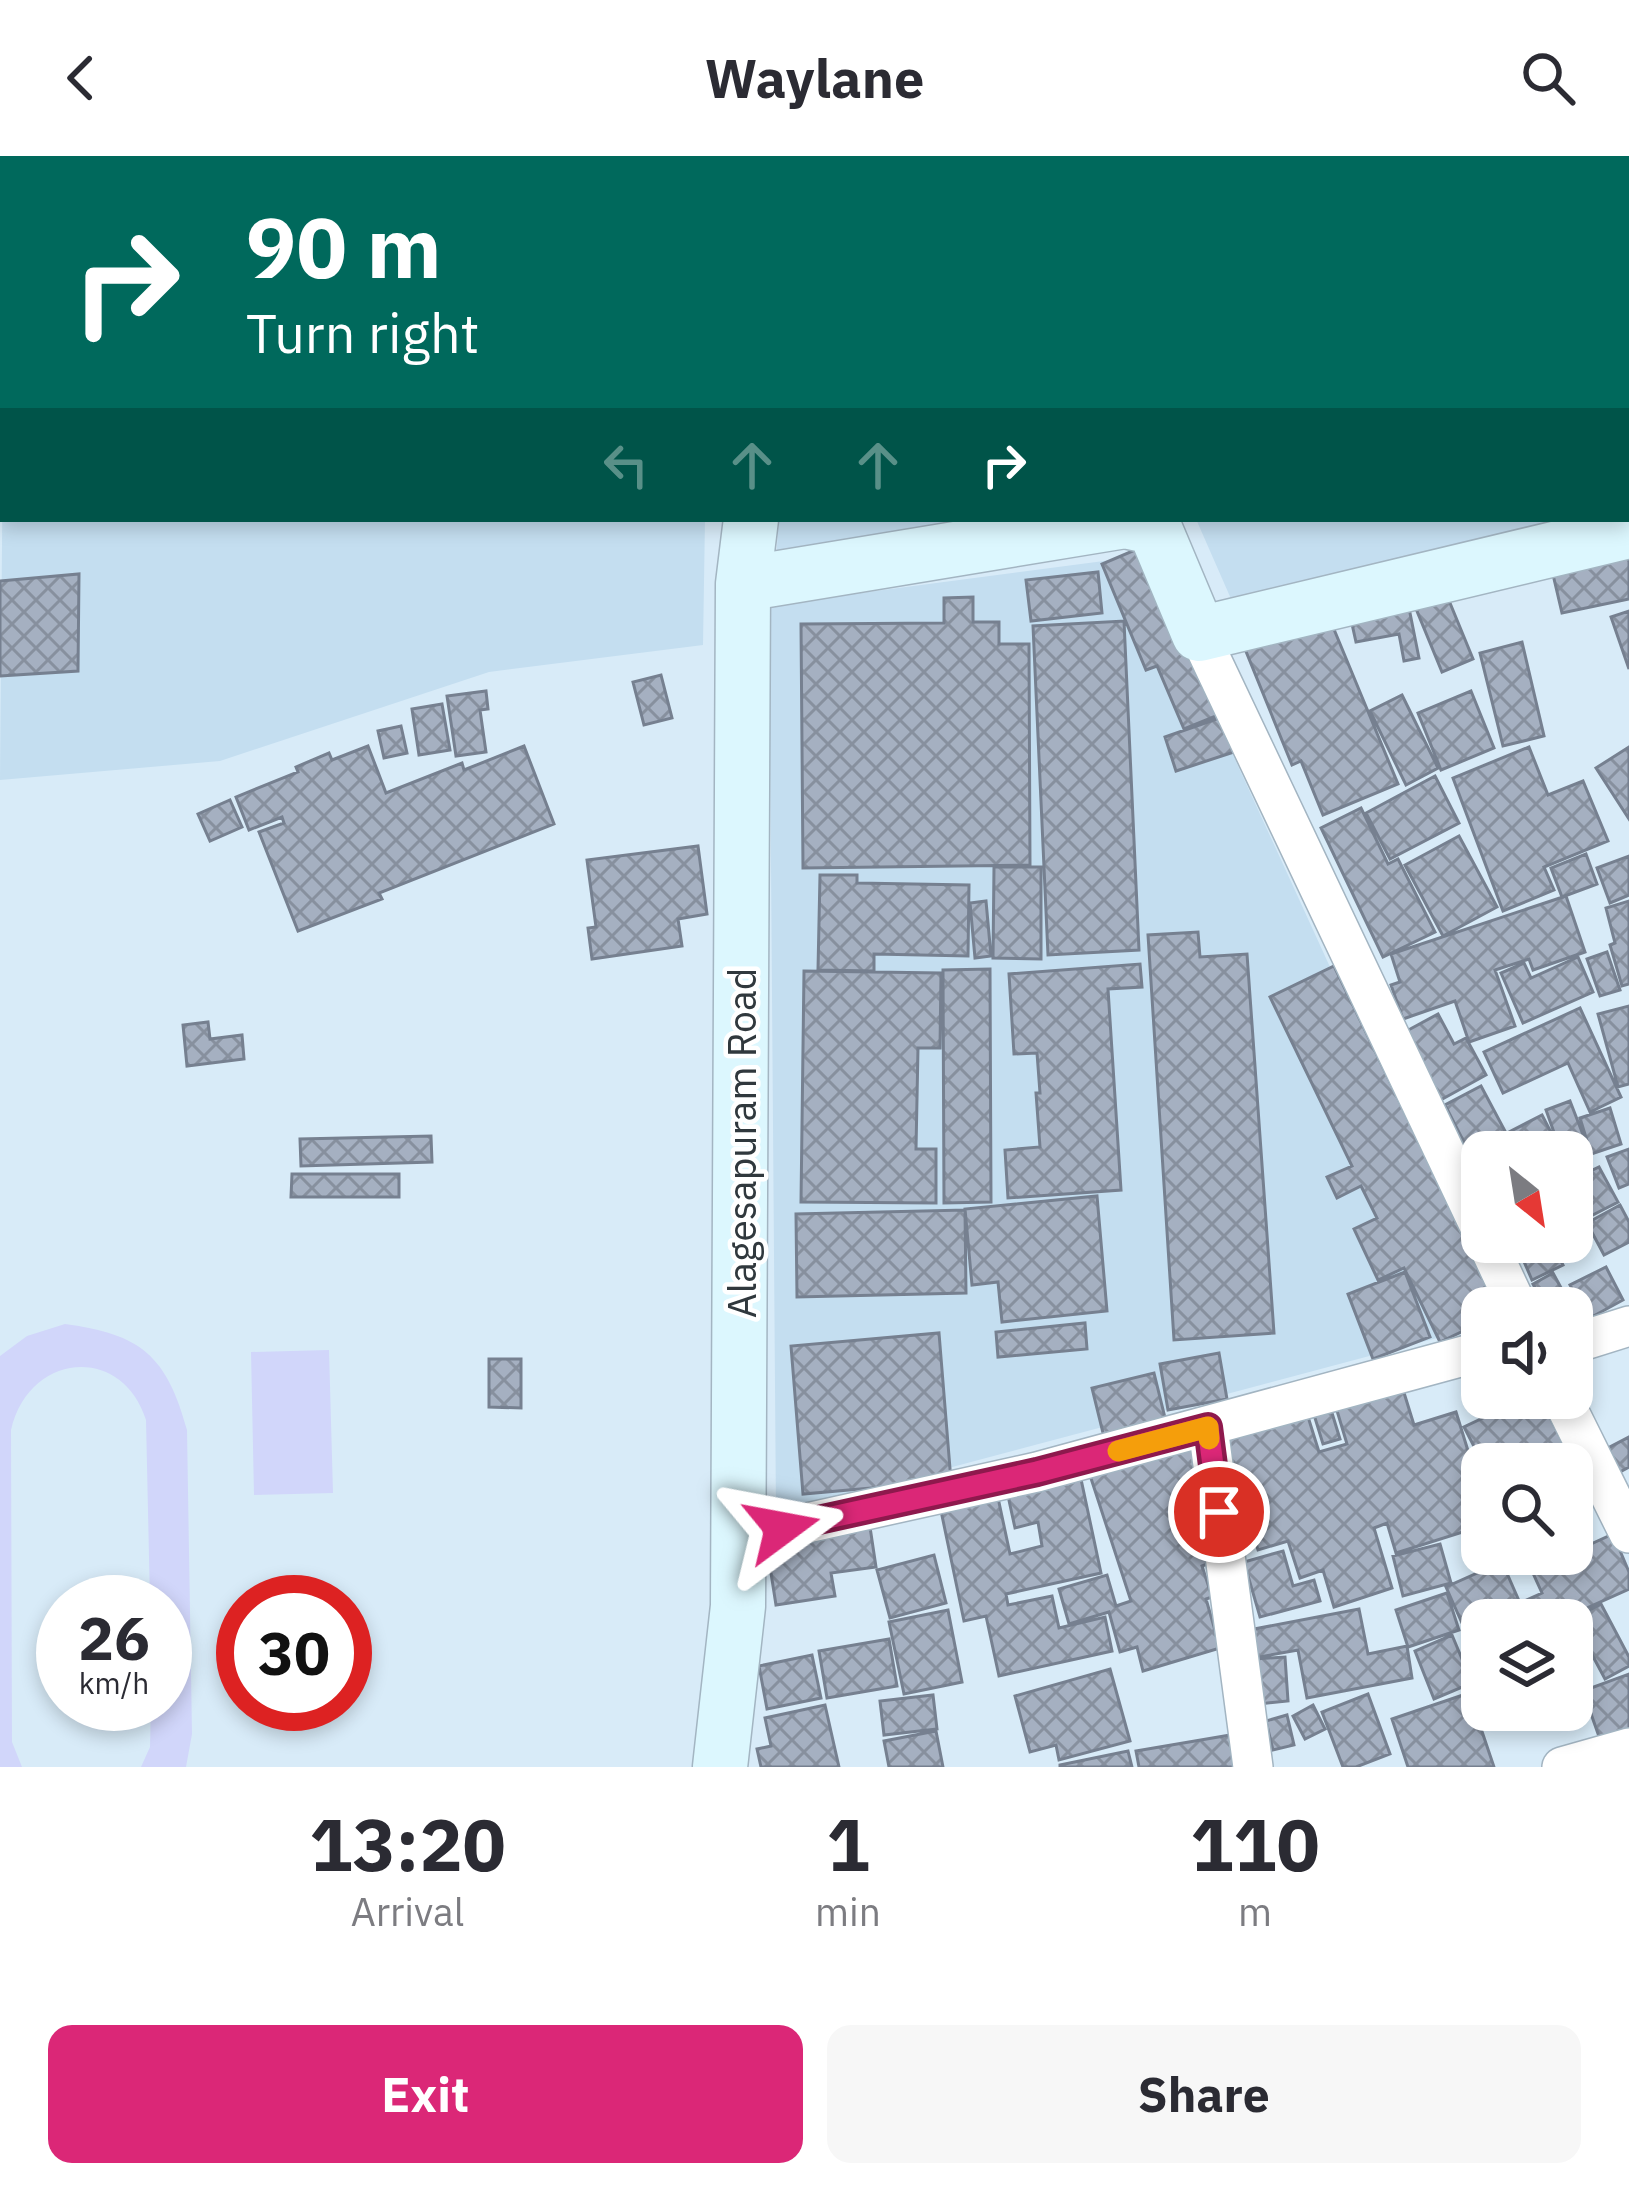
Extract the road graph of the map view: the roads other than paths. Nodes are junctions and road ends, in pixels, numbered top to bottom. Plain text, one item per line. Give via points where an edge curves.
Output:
1 (752, 522) edge
2 (1119, 522) edge
3 (1130, 522) edge
4 (1629, 531) edge
5 (743, 584) junction
6 (1199, 634) junction
7 (1461, 1188) edge
8 (1629, 1326) edge
9 (1593, 1338) edge
10 (1461, 1357) edge
11 (1572, 1419) edge
12 (1208, 1427) junction
13 (1629, 1534) edge
14 (739, 1538) junction
15 (1629, 1748) edge
16 (720, 1767) edge
17 (1252, 1767) edge
18 (1562, 1767) edge

1 - 5 main road, Alagesapuram Road
2 - 5 main road
3 - 6 main road via 1154,527
4 - 6 main road
5 - 14 main road, Alagesapuram Road
6 - 7 street
8 - 9 street
10 - 12 street
11 - 13 street
12 - 14 street
12 - 17 street
14 - 16 main road, Alagesapuram Road
15 - 18 street

